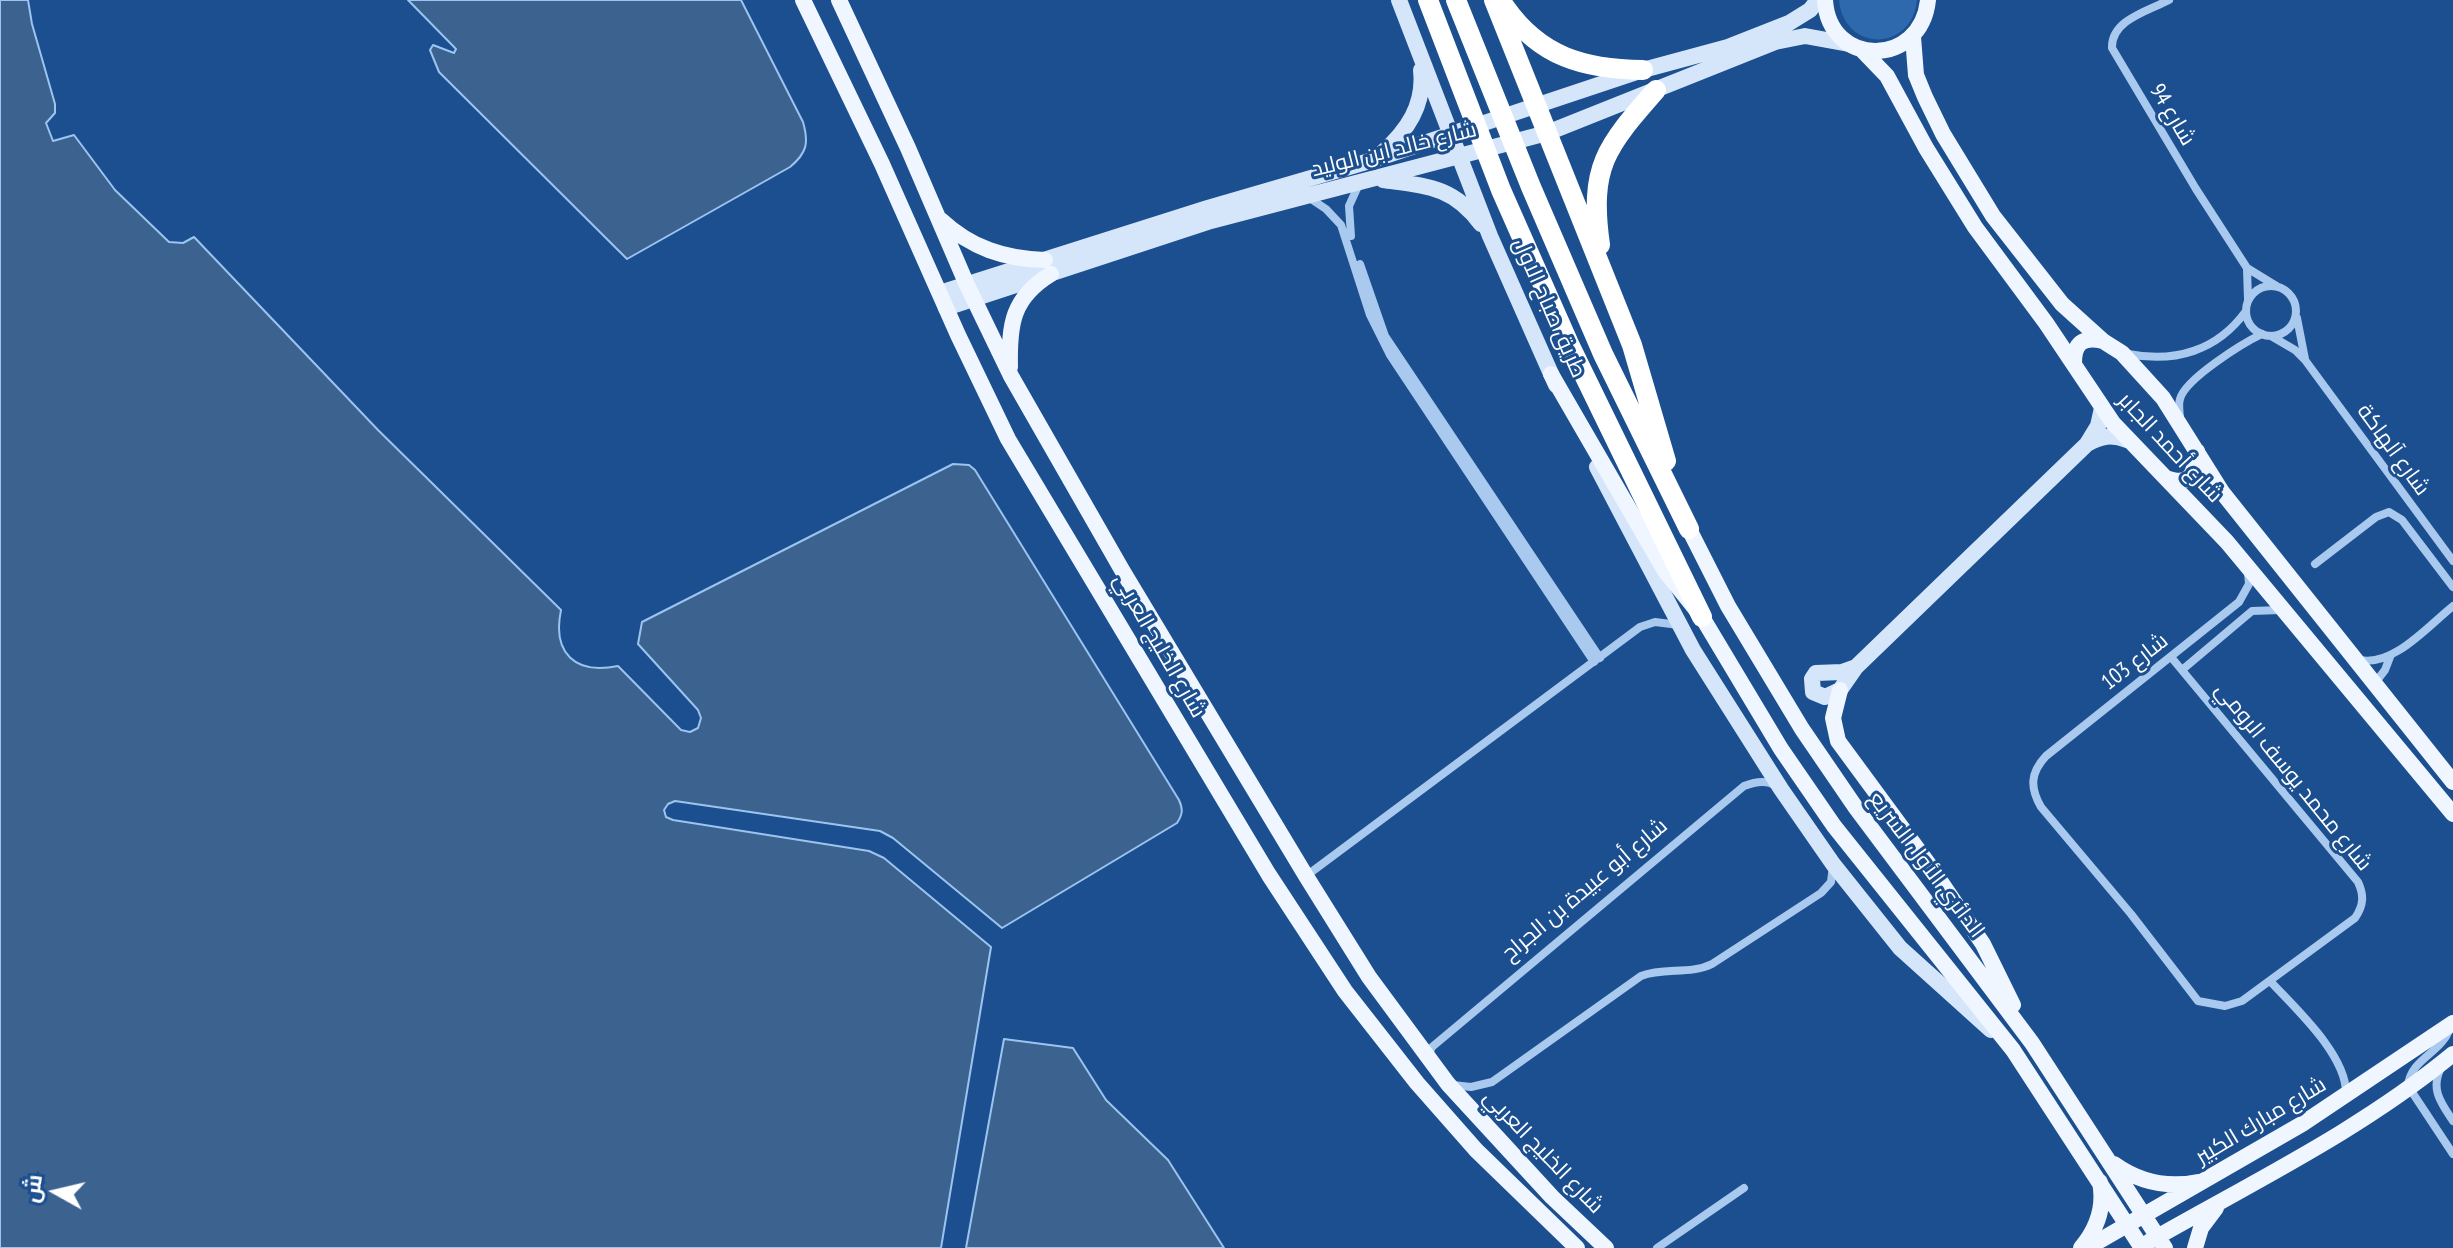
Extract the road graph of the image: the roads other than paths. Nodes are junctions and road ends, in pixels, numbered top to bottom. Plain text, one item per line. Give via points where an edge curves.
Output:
1 (803, 0) edge
2 (839, 0) edge
3 (1399, 0) edge
4 (1428, 0) edge
5 (1456, 0) edge
6 (1494, 0) edge
7 (1500, 0) edge
8 (1818, 0) edge
9 (1825, 0) edge
10 (2169, 0) edge
11 (1929, 1) edge
12 (1913, 37) junction
13 (1855, 46) junction
14 (1418, 53) junction
15 (1643, 70) junction
16 (1656, 90) junction
17 (1925, 97) junction
18 (1537, 106) junction
19 (1908, 110) junction
20 (1547, 133) junction
21 (1450, 135) junction
22 (1458, 157) junction
23 (1373, 160) junction
24 (1367, 180) junction
25 (1306, 196) junction
26 (936, 214) junction
27 (1346, 230) junction
28 (1490, 236) junction
29 (1048, 267) junction
30 (2247, 268) junction
31 (1604, 272) junction
32 (2278, 287) junction
33 (970, 292) junction
34 (943, 301) junction
35 (2247, 307) junction
36 (2296, 310) junction
37 (2266, 335) junction
38 (2103, 341) junction
39 (2122, 353) junction
40 (2305, 360) junction
41 (2074, 363) junction
42 (1551, 374) junction
43 (1011, 376) junction
44 (2102, 408) junction
45 (2180, 424) junction
46 (2127, 440) junction
47 (2087, 444) junction
48 (2197, 451) junction
49 (2166, 478) junction
50 (1685, 520) junction
51 (2453, 561) edge
52 (2315, 564) dead end
53 (2246, 565) junction
54 (2453, 587) edge
55 (2453, 606) edge
56 (2285, 610) junction
57 (1702, 617) junction
58 (1680, 625) junction
59 (2391, 656) junction
60 (2171, 657) junction
61 (2355, 659) junction
62 (1597, 660) junction
63 (1856, 667) junction
64 (2182, 670) junction
65 (2346, 684) junction
66 (2380, 689) junction
67 (1840, 690) junction
68 (2369, 710) junction
69 (2453, 782) edge
70 (2032, 784) joint
71 (1781, 789) junction
72 (2453, 814) edge
73 (1833, 864) junction
74 (1306, 876) junction
75 (2270, 981) junction
76 (2452, 1023) edge
77 (2032, 1043) junction
78 (2013, 1050) junction
79 (2450, 1056) edge
80 (1428, 1057) junction
81 (1448, 1084) junction
82 (2409, 1089) junction
83 (2346, 1096) junction
84 (2453, 1121) edge
85 (2453, 1154) edge
86 (2107, 1158) junction
87 (2098, 1177) junction
88 (2207, 1180) junction
89 (1744, 1188) dead end
90 (2222, 1202) junction
91 (2145, 1215) junction
92 (2128, 1225) junction
93 (2162, 1242) edge
94 (2141, 1247) edge
95 (1577, 1248) edge
96 (1606, 1248) edge
97 (1657, 1248) edge
98 (2084, 1248) edge
99 (2195, 1248) edge

1 - 34 main road, شارع الخليج العربي
2 - 26 main road, شارع الخليج العربي
3 - 14 main road, طريق صباح الاول
4 - 57 highway, طريق صباح الاول via 1501,190 1570,346
5 - 50 highway, طريق صباح الاول via 1603,354
6 - 18 highway
7 - 15 highway via 1519,27 1565,58
8 - 15 main road, شارع خالد ابن الوليد via 1789,23 1728,47
9 - 13 main road, شارع أحمد الجابر via 1832,26
10 - 30 street, شارع 94 via 2120,26 2112,48
11 - 12 main road
12 - 13 main road via 1883,51
12 - 17 main road, شارع أحمد الجابر via 1916,75
13 - 16 main road, شارع خالد ابن الوليد via 1791,37
13 - 19 main road, شارع أحمد الجابر via 1887,76
14 - 21 main road, طريق صباح الاول
14 - 23 main road via 1422,85 1415,115 1398,140
15 - 18 main road, شارع خالد ابن الوليد
16 - 20 main road, شارع خالد ابن الوليد
16 - 31 highway via 1613,140 1600,166 1596,210
17 - 19 main road via 1912,98
17 - 38 main road, شارع أحمد الجابر via 1993,216 2062,304
18 - 20 highway
18 - 21 main road, شارع خالد ابن الوليد
19 - 41 main road, شارع أحمد الجابر via 1975,227
20 - 22 main road, شارع خالد ابن الوليد
20 - 31 highway
21 - 22 main road, طريق صباح الاول
21 - 23 main road, شارع خالد ابن الوليد
22 - 24 main road, شارع خالد ابن الوليد
22 - 28 main road, طريق صباح الاول
23 - 29 main road, شارع خالد ابن الوليد via 1208,208
24 - 25 main road, شارع خالد ابن الوليد
24 - 27 street via 1349,206
24 - 28 main road via 1430,186 1454,196
25 - 27 street
25 - 29 main road, شارع خالد ابن الوليد
26 - 29 main road via 980,247
26 - 33 main road, شارع الخليج العربي
27 - 62 street via 1370,315 1386,348
28 - 42 main road, طريق صباح الاول
29 - 33 main road, شارع خالد ابن الوليد
29 - 43 main road via 1015,312 1009,341
30 - 32 street, شارع 94
30 - 35 street
31 - 50 highway
32 - 35 street via 2259,289
32 - 36 street via 2292,298
33 - 34 main road, شارع خالد ابن الوليد
33 - 43 main road, شارع الخليج العربي
34 - 95 main road, شارع الخليج العربي via 1008,439 1269,875 1345,991 1476,1150
35 - 37 street via 2252,327
35 - 39 street via 2234,327 2199,350 2158,357
36 - 37 street via 2289,328
36 - 40 street, شارع آلهاكة
37 - 40 street, شارع آلهاكة
37 - 45 street via 2241,345 2188,386 2180,399
38 - 39 main road, شارع أحمد الجابر
38 - 41 main road via 2079,342
39 - 45 main road, شارع أحمد الجابر
40 - 51 street, شارع آلهاكة
41 - 44 main road, شارع أحمد الجابر
42 - 57 main road, الدائري الأول السريع via 1665,571
42 - 58 main road, طريق صباح الاول
43 - 74 main road, شارع الخليج العربي
44 - 46 main road, شارع أحمد الجابر
44 - 47 main road
45 - 48 main road, شارع أحمد الجابر
46 - 47 main road via 2106,436
46 - 49 main road, شارع أحمد الجابر
47 - 63 main road
48 - 49 main road via 2189,479
48 - 61 main road, شارع أحمد الجابر via 2222,492
49 - 53 main road, شارع أحمد الجابر
50 - 77 main road, الدائري الأول السريع via 1728,606 1802,729
52 - 54 street via 2389,512 2402,520
53 - 56 main road, شارع أحمد الجابر
53 - 60 street, شارع 103 via 2245,594
55 - 59 street
56 - 64 street, شارع 103 via 2252,611
56 - 65 main road, شارع أحمد الجابر
57 - 78 main road, الدائري الأول السريع via 1834,826
58 - 62 street via 1647,624
58 - 71 main road, الدائري الأول السريع
59 - 61 street via 2377,662
59 - 66 street
60 - 64 street, شارع محمد يوسف الرومي
60 - 70 street, شارع 103 via 2046,756
61 - 66 main road, شارع أحمد الجابر
62 - 74 street
63 - 67 main road
63 - 67 main road via 1822,671 1812,679 1813,692 1819,696
64 - 75 street, شارع محمد يوسف الرومي via 2314,825 2362,892 2355,918
65 - 66 main road
65 - 68 main road, شارع أحمد الجابر
66 - 68 main road via 2368,701
66 - 69 main road, شارع أحمد الجابر
67 - 77 main road via 1833,718 1838,741 1983,944
68 - 72 main road, شارع أحمد الجابر
70 - 75 street, شارع محمد يوسف الرومي via 2041,807 2198,1001 2234,1005
71 - 73 main road, الدائري الأول السريع
71 - 80 street, شارع أبو عبيدة بن الجراح via 1770,782 1744,786 1432,1047
73 - 78 main road, الدائري الأول السريع via 1907,956
73 - 81 street via 1831,882 1821,893 1712,964 1641,976 1492,1082 1471,1087
74 - 80 main road, شارع الخليج العربي via 1369,977
75 - 83 street via 2323,1038 2344,1080
76 - 82 street via 2441,1045 2411,1072
76 - 83 main road, شارع مبارك الكبير
77 - 86 main road, الدائري الأول السريع
78 - 87 main road, الدائري الأول السريع
79 - 82 main road
79 - 84 street via 2439,1071 2435,1090
80 - 81 main road, شارع الخليج العربي
81 - 96 main road, شارع الخليج العربي
82 - 85 street
82 - 90 main road
83 - 88 main road, شارع مبارك الكبير
86 - 88 main road via 2154,1182
86 - 91 main road, الدائري الأول السريع
87 - 92 main road, الدائري الأول السريع
87 - 98 main road via 2100,1214
88 - 91 main road, شارع مبارك الكبير
89 - 97 street
90 - 93 main road
90 - 99 main road via 2201,1228
91 - 92 main road, شارع مبارك الكبير
91 - 93 main road, الدائري الأول السريع
92 - 94 main road, الدائري الأول السريع
92 - 98 main road, شارع مبارك الكبير
93 - 94 main road

